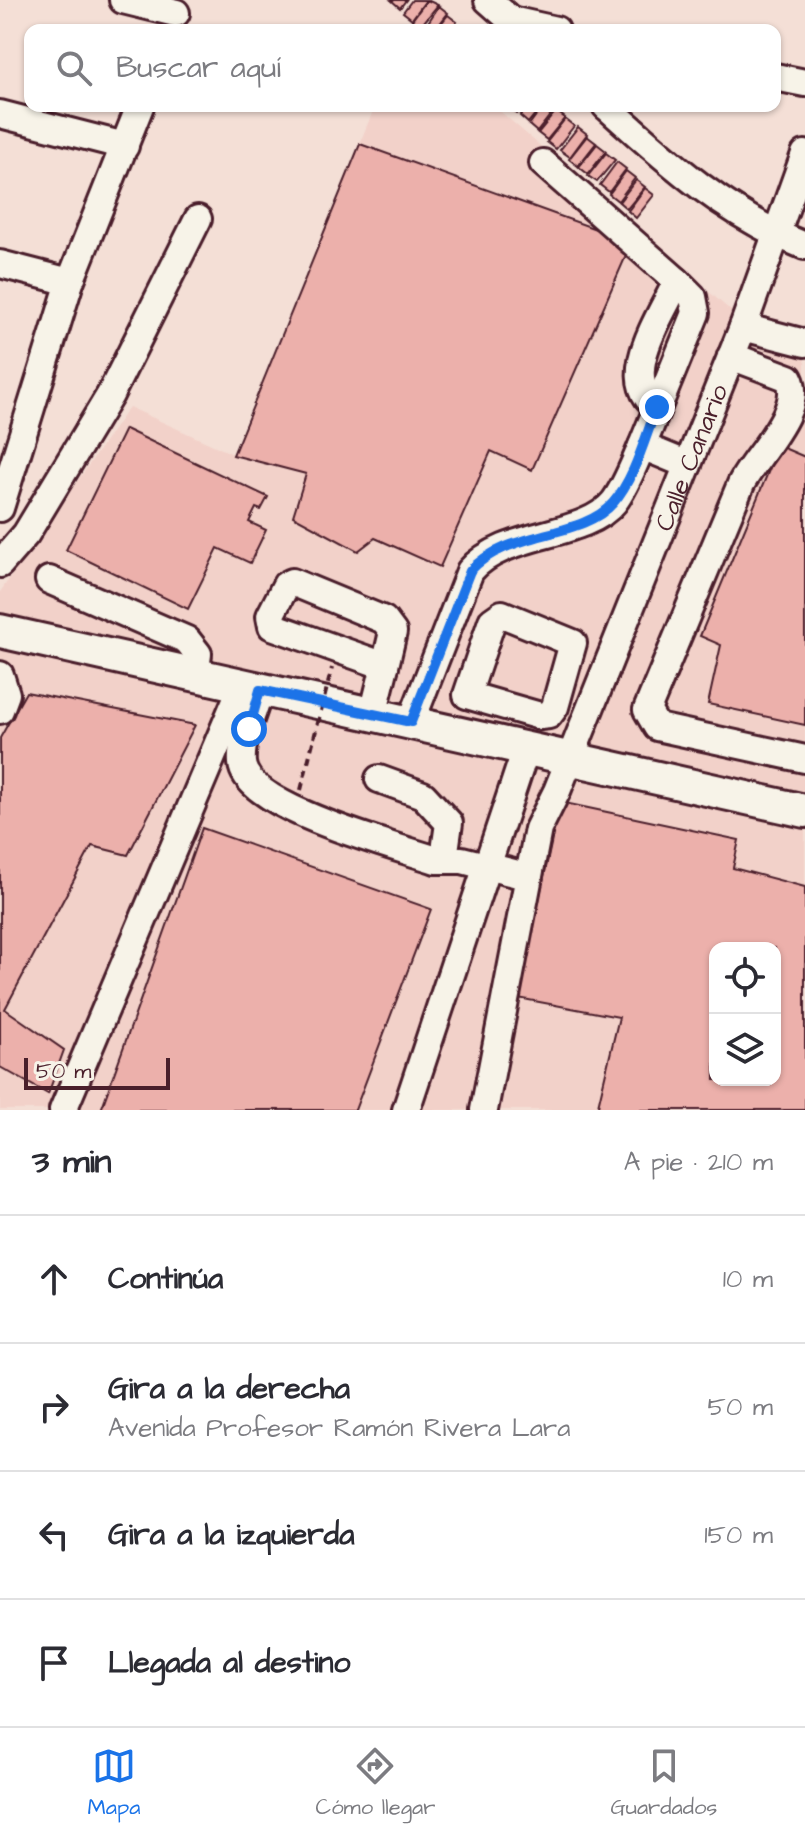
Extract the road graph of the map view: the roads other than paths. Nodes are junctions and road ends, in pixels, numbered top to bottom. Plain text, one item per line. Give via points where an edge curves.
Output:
1 (123, 0) edge
2 (488, 0) edge
3 (175, 14) edge
4 (515, 24) edge
5 (781, 78) edge
6 (805, 83) edge
7 (138, 112) edge
8 (613, 112) edge
9 (0, 114) edge
10 (125, 146) junction
11 (805, 154) edge
12 (543, 163) dead end
13 (198, 219) dead end
14 (776, 235) junction
15 (805, 246) edge
16 (0, 264) edge
17 (70, 282) junction
18 (743, 327) junction
19 (805, 343) edge
20 (731, 356) junction
21 (642, 446) junction
22 (688, 465) junction
23 (0, 508) edge
24 (0, 564) edge
25 (49, 580) dead end
26 (0, 631) edge
27 (385, 666) dead end
28 (0, 675) edge
29 (195, 676) junction
30 (251, 688) junction
31 (467, 695) junction
32 (0, 710) edge
33 (373, 714) junction
34 (411, 722) junction
35 (455, 731) junction
36 (526, 749) junction
37 (570, 758) junction
38 (805, 759) edge
39 (379, 779) dead end
40 (805, 811) edge
41 (444, 858) junction
42 (488, 867) junction
43 (526, 876) junction
44 (63, 1110) edge
45 (406, 1110) edge
46 (484, 1110) edge

1 - 3 street
2 - 4 street
5 - 6 street
7 - 10 street
8 - 14 street via 704,193
9 - 10 street
10 - 17 street
11 - 14 street, Calle Canario
12 - 21 street via 677,281 638,373 644,397 657,407
13 - 24 street via 110,395 26,534
14 - 15 street
14 - 18 street, Calle Canario
16 - 17 street
17 - 23 street
18 - 19 street
18 - 20 street, Calle Canario
20 - 22 street, Calle Canario
20 - 38 street via 789,378 795,392 792,410 741,484 647,710 657,727
21 - 22 street
21 - 34 street via 613,503 594,517 480,559 470,571
22 - 37 street, Calle Canario
25 - 29 street via 187,640 198,654
26 - 29 main road
27 - 33 street
28 - 32 street via 6,694
29 - 30 main road
30 - 33 main road
30 - 41 street via 242,762 249,783 295,811 436,860
30 - 44 street
31 - 31 street via 496,616 539,626 573,643 549,715
31 - 35 street
33 - 34 main road
34 - 35 main road
35 - 36 main road
36 - 37 main road
36 - 42 street
37 - 40 main road
37 - 43 street, Calle Canario via 538,829
39 - 41 street via 423,795 449,823
41 - 42 street
42 - 43 street
42 - 45 street
43 - 46 street, Calle Canario

